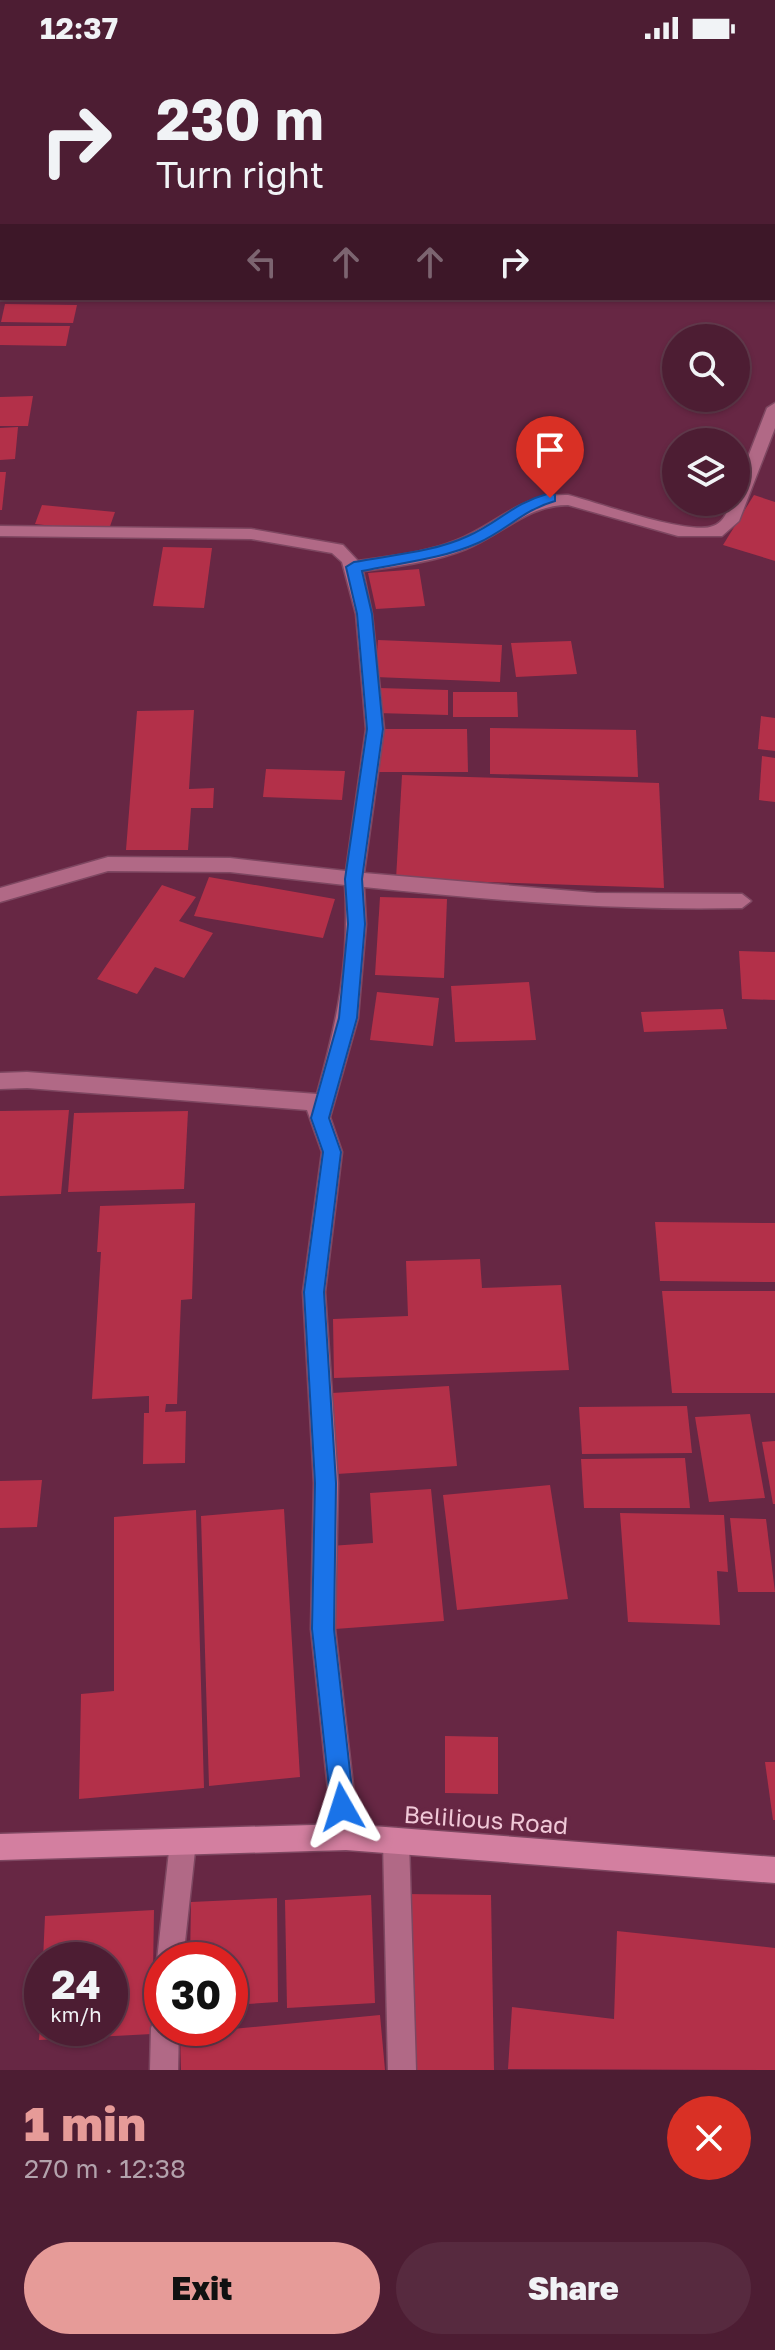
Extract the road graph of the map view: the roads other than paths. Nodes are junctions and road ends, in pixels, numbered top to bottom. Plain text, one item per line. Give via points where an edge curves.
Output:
1 (775, 408) edge
2 (0, 531) edge
3 (354, 567) junction
4 (354, 879) junction
5 (0, 895) edge
6 (742, 901) dead end
7 (0, 1081) edge
8 (320, 1118) junction
9 (346, 1837) junction
10 (396, 1841) junction
11 (183, 1842) junction
12 (0, 1847) edge
13 (775, 1870) edge
14 (172, 1942) edge
15 (165, 2046) edge
16 (164, 2070) edge
17 (402, 2070) edge

1 - 3 street via 731,521 716,532 678,531 550,498 512,513 474,539
2 - 3 street via 251,534 337,549
3 - 4 street via 375,729
4 - 5 street via 230,865 108,864
4 - 6 street via 553,898
4 - 8 street via 357,924 348,1018
7 - 8 street via 315,1102
8 - 9 street via 332,1152 314,1292 326,1483 323,1629
9 - 10 main road, Belilious Road
9 - 11 main road, Belilious Road
10 - 13 main road, Belilious Road
10 - 17 street
11 - 12 main road, Belilious Road
11 - 14 street
15 - 16 street

